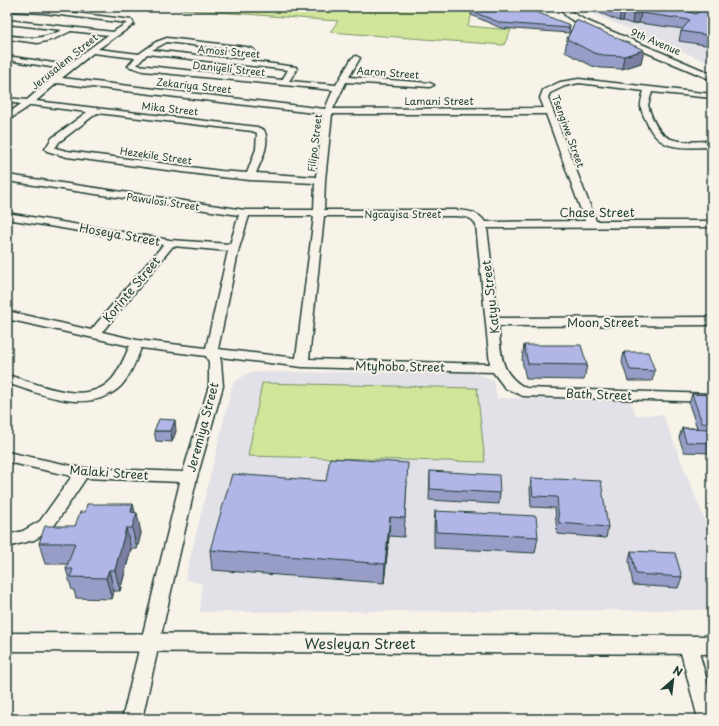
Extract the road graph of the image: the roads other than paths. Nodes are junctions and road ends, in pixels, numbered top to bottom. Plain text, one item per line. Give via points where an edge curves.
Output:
1 (562, 7) edge
2 (569, 7) edge
3 (7, 9) edge
4 (7, 22) edge
5 (591, 26) junction
6 (68, 30) junction
7 (114, 34) junction
8 (7, 37) edge
9 (93, 51) junction
10 (143, 54) junction
11 (7, 58) edge
12 (356, 58) dead end
13 (245, 62) junction
14 (69, 68) junction
15 (712, 76) edge
16 (344, 78) junction
17 (56, 80) junction
18 (284, 83) junction
19 (430, 85) dead end
20 (338, 88) junction
21 (649, 89) junction
22 (712, 96) edge
23 (7, 100) edge
24 (30, 102) junction
25 (94, 111) junction
26 (550, 111) junction
27 (328, 112) junction
28 (7, 118) edge
29 (712, 144) edge
30 (250, 177) junction
31 (7, 178) edge
32 (320, 180) junction
33 (245, 213) junction
34 (319, 214) junction
35 (7, 216) edge
36 (712, 224) edge
37 (482, 225) junction
38 (592, 225) junction
39 (170, 243) junction
40 (234, 248) junction
41 (7, 315) edge
42 (712, 321) edge
43 (493, 322) junction
44 (93, 335) junction
45 (137, 344) junction
46 (211, 352) junction
47 (302, 363) junction
48 (497, 368) junction
49 (7, 379) edge
50 (712, 398) edge
51 (7, 457) edge
52 (82, 473) junction
53 (189, 477) junction
54 (7, 541) edge
55 (7, 642) edge
56 (151, 642) junction
57 (712, 645) edge
58 (688, 646) junction
59 (132, 719) edge
60 (708, 719) edge

1 - 5 street, 9th Avenue via 570,15
2 - 5 street, 9th Avenue
3 - 7 street, Jerusalem Street via 130,21 131,24
4 - 6 street
5 - 15 street, 9th Avenue
6 - 7 street
6 - 8 street via 43,41
7 - 9 street, Jerusalem Street
9 - 10 street
9 - 14 street, Jerusalem Street
10 - 13 street, Amosi Street
10 - 13 street, Daniyeli Street via 162,41 171,41 246,49 253,54
10 - 18 street, Daniyeli Street via 132,67
11 - 14 street
12 - 16 street, Filipo Street
13 - 18 street, Amosi Street via 293,69
14 - 17 street, Jerusalem Street
16 - 19 street, Aaron Street
16 - 20 street, Filipo Street
17 - 24 street, Jerusalem Street
17 - 27 street, Zekariya Street
18 - 20 street, Daniyeli Street
20 - 27 street, Filipo Street
21 - 22 street, Tsengiwe Street
21 - 26 street, Tsengiwe Street via 584,81 567,82 545,94 544,98
21 - 29 street via 645,109 662,140 674,143
23 - 24 street, Mika Street
24 - 25 street, Mika Street
24 - 28 street, Jerusalem Street
25 - 30 street, Mika Street via 234,126 261,132 262,138
25 - 30 street, Hezekile Street via 55,140 50,149 67,154
26 - 27 street, Lamani Street
26 - 38 street, Tsengiwe Street
27 - 32 street, Filipo Street
30 - 32 street, Hezekile Street
31 - 33 street, Pawulosi Street
32 - 34 street, Filipo Street
33 - 34 street, Pawulosi Street
33 - 40 street, Jeremiya Street
34 - 37 street, Ngcayisa Street via 467,214 477,218
34 - 47 street
35 - 39 street, Hoseya Street
36 - 38 street, Chase Street
37 - 38 street, Chase Street
37 - 43 street, Katyu Street
39 - 40 street, Hoseya Street
39 - 44 street, Korinte Street
40 - 46 street, Jeremiya Street
41 - 44 street
42 - 43 street, Moon Street
43 - 48 street, Katyu Street
44 - 45 street
45 - 46 street
45 - 49 street via 116,382 100,395 81,398 57,394
46 - 47 street, Mtyhobo Street
46 - 53 street, Jeremiya Street via 215,362 216,386
47 - 48 street, Mtyhobo Street
48 - 50 street, Bath Street via 510,385 523,392
51 - 52 street, Malaki Street
52 - 53 street, Malaki Street
52 - 54 street via 46,525 28,536
53 - 56 street, Jeremiya Street
55 - 56 street, Wesleyan Street
56 - 58 street, Wesleyan Street
56 - 59 street, Jeremiya Street
57 - 58 street, Wesleyan Street
58 - 60 street

